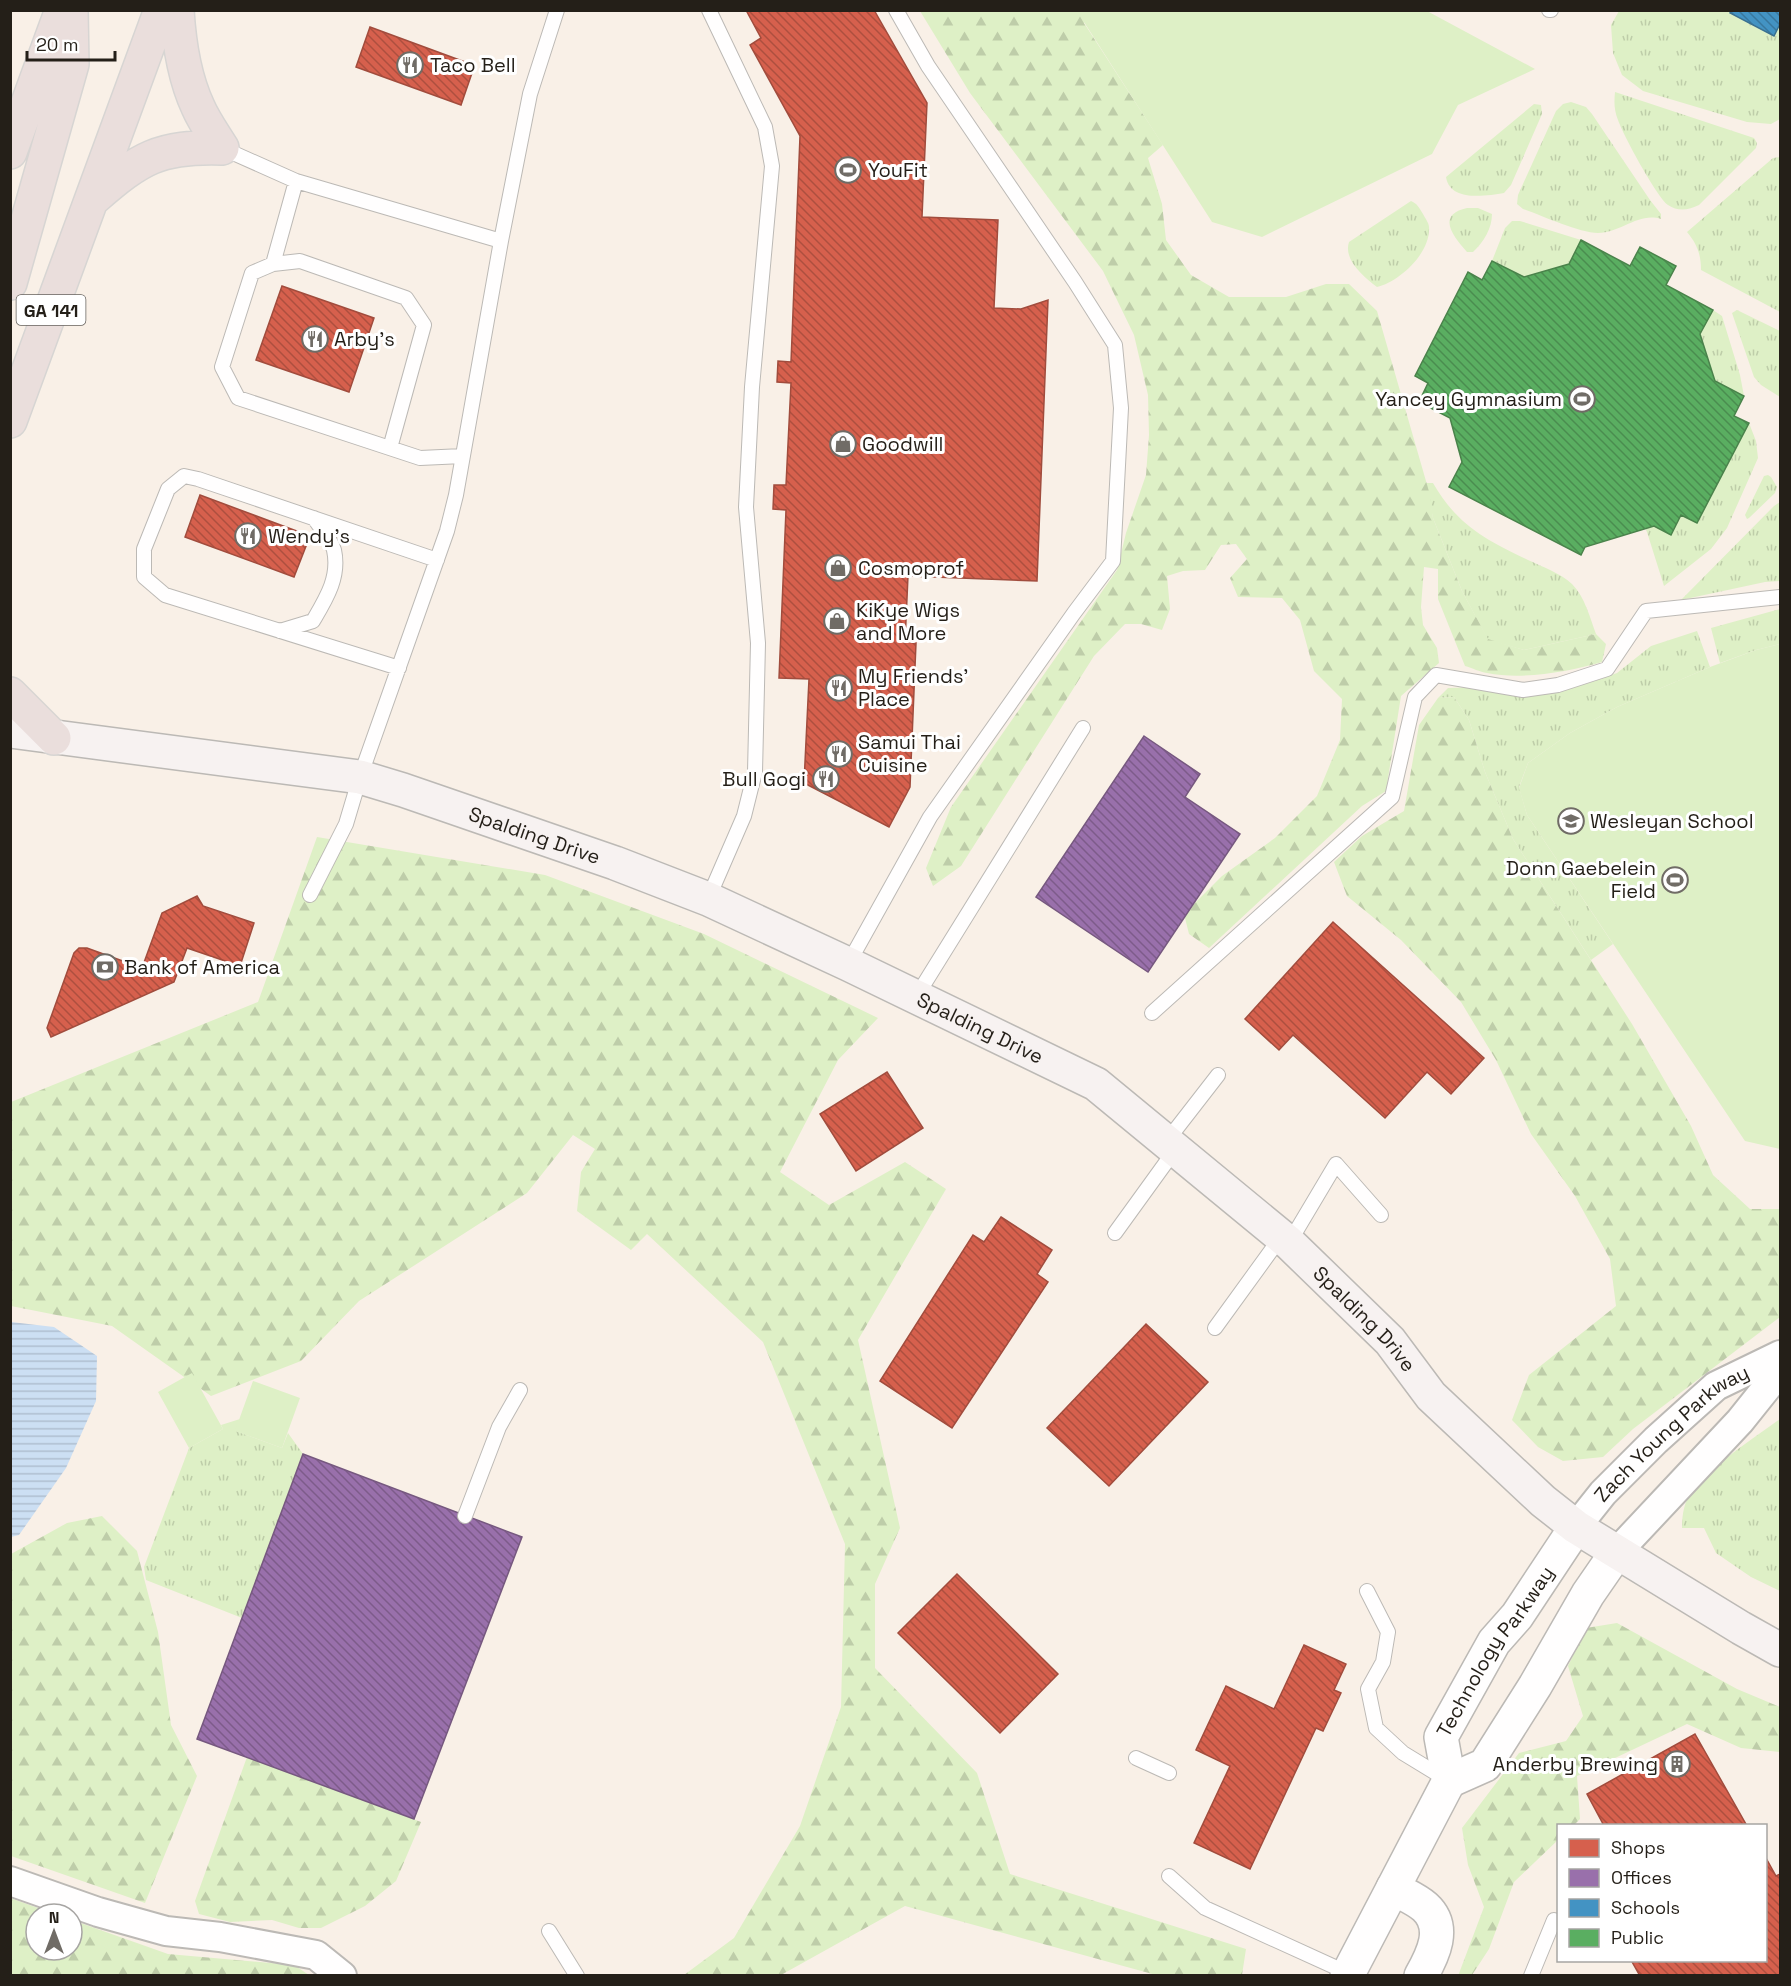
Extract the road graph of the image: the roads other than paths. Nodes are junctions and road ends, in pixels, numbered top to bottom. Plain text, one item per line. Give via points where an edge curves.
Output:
1 (62, 10) edge
2 (71, 10) edge
3 (161, 10) edge
4 (177, 10) edge
5 (557, 10) edge
6 (709, 10) edge
7 (896, 10) edge
8 (222, 148) junction
9 (10, 152) edge
10 (296, 181) junction
11 (92, 199) junction
12 (501, 241) junction
13 (273, 264) junction
14 (10, 283) edge
15 (10, 421) edge
16 (390, 448) junction
17 (463, 456) junction
18 (314, 518) junction
19 (437, 560) junction
20 (1780, 597) edge
21 (280, 631) junction
22 (399, 668) junction
23 (10, 694) edge
24 (1083, 728) dead end
25 (10, 731) edge
26 (54, 738) junction
27 (360, 777) junction
28 (310, 895) dead end
29 (708, 899) junction
30 (848, 964) junction
31 (916, 997) junction
32 (1152, 1013) dead end
33 (1218, 1076) dead end
34 (1171, 1146) junction
35 (1381, 1215) dead end
36 (1115, 1233) dead end
37 (1285, 1240) junction
38 (1215, 1328) dead end
39 (1780, 1355) edge
40 (1780, 1371) edge
41 (520, 1390) dead end
42 (465, 1516) dead end
43 (1576, 1527) junction
44 (1617, 1552) junction
45 (1367, 1591) dead end
46 (1780, 1650) edge
47 (1136, 1758) dead end
48 (1169, 1773) dead end
49 (1447, 1784) junction
50 (1169, 1876) dead end
51 (10, 1881) edge
52 (1393, 1888) junction
53 (1554, 1920) dead end
54 (549, 1931) dead end
55 (1347, 1974) edge
56 (342, 1976) edge
57 (577, 1976) edge
58 (1421, 1976) edge
59 (1531, 1976) edge

1 - 9 highway
2 - 14 highway via 72,64
3 - 11 highway, GA 141
4 - 8 highway via 188,79 198,108
5 - 12 lane via 532,84
6 - 29 lane via 765,127 772,166 752,387 746,507 758,643 755,772 744,816
7 - 30 lane via 928,66 1115,345 1120,408 1113,561 930,817
8 - 10 lane
8 - 11 highway via 172,149 145,159
10 - 12 lane
10 - 13 lane
11 - 15 highway, GA 141
12 - 17 lane
13 - 16 lane via 300,261 406,298 424,325
13 - 16 lane via 252,273 222,367 238,398
16 - 17 lane via 420,458
17 - 19 lane
18 - 19 lane
18 - 21 lane via 333,549 336,571 329,594 313,621
18 - 21 lane via 184,476 168,489 144,549 144,577 165,595
19 - 22 lane
20 - 32 lane via 1646,611 1607,669 1558,685 1523,690 1436,675 1415,697 1392,797
21 - 22 lane
22 - 27 lane
23 - 26 highway
24 - 31 lane
25 - 26 main road, Spalding Drive
26 - 27 main road, Spalding Drive
27 - 28 lane via 346,824
27 - 29 main road, Spalding Drive via 615,863
29 - 30 main road, Spalding Drive
30 - 31 main road, Spalding Drive
31 - 34 main road, Spalding Drive via 1096,1084
33 - 34 lane
34 - 36 lane
34 - 37 main road, Spalding Drive
35 - 37 lane via 1336,1164
37 - 38 lane
37 - 43 main road, Spalding Drive via 1390,1341 1431,1396
39 - 43 street, Zach Young Parkway via 1716,1386 1656,1440
40 - 44 street, Zach Young Parkway via 1740,1421
41 - 42 lane via 499,1427
43 - 44 main road, Spalding Drive
43 - 49 street, Technology Parkway via 1494,1642 1441,1737
44 - 46 main road, Spalding Drive
44 - 49 street via 1485,1765
45 - 49 lane via 1388,1632 1383,1662 1368,1689 1376,1728
47 - 48 lane
49 - 52 street
50 - 55 lane via 1205,1908
51 - 56 street via 166,1931 316,1955
52 - 55 street
52 - 58 street via 1426,1908 1436,1924 1433,1955
53 - 59 lane
54 - 57 lane

